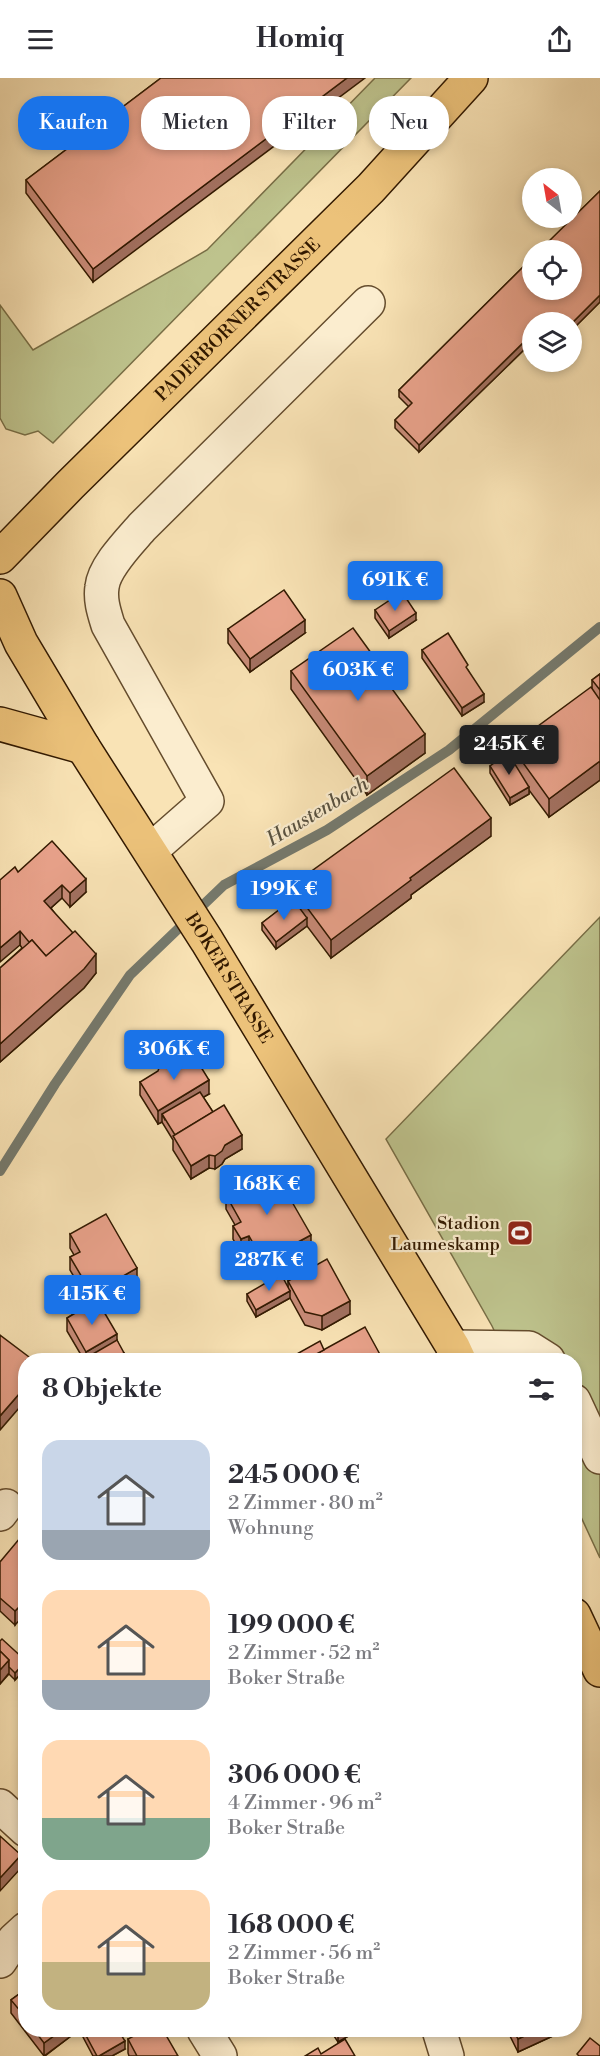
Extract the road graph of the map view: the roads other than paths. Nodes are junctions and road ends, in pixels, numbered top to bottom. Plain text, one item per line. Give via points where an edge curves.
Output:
1 (471, 78) edge
2 (368, 303) dead end
3 (0, 557) edge
4 (0, 596) edge
5 (0, 724) edge
6 (83, 747) junction
7 (150, 851) junction
8 (455, 1353) edge
9 (468, 1353) edge
10 (537, 1353) edge
11 (582, 1419) edge
12 (600, 1458) edge
13 (582, 1632) edge
14 (600, 1670) edge
15 (0, 1806) edge
16 (18, 1823) edge
17 (18, 1936) edge
18 (0, 1961) edge
19 (208, 2037) edge
20 (441, 2037) edge
21 (220, 2056) edge
22 (447, 2056) edge

1 - 3 main road, PADERBORNER STRASSE via 371,188
2 - 7 street via 142,527 112,564 102,585 108,625 207,801
4 - 6 main road, BOKER STRASSE via 21,643
5 - 6 main road
6 - 7 main road, BOKER STRASSE
7 - 8 main road, BOKER STRASSE
9 - 10 street via 529,1348
11 - 12 street
13 - 14 main road
15 - 16 street
17 - 18 street
19 - 21 street
20 - 22 street

